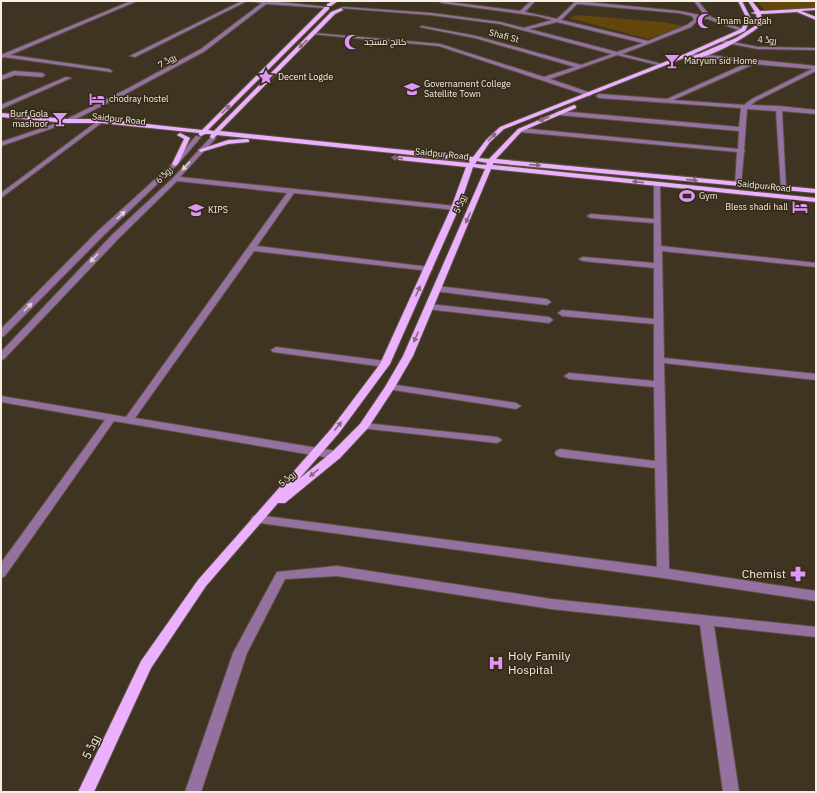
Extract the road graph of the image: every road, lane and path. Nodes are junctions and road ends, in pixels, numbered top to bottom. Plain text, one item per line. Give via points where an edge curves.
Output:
1 (135, 1) edge
2 (245, 1) edge
3 (251, 1) edge
4 (336, 1) edge
5 (346, 1) edge
6 (490, 1) edge
7 (533, 1) edge
8 (696, 1) edge
9 (740, 1) edge
10 (750, 1) edge
11 (266, 2) edge
12 (577, 2) edge
13 (327, 7) junction
14 (438, 7) edge
15 (486, 7) junction
16 (343, 8) junction
17 (816, 9) edge
18 (798, 11) junction
19 (522, 12) junction
20 (758, 12) junction
21 (747, 13) junction
22 (694, 15) junction
23 (709, 18) junction
24 (816, 19) edge
25 (558, 20) junction
26 (422, 27) junction
27 (524, 29) junction
28 (743, 30) junction
29 (417, 32) dead end
30 (314, 34) junction
31 (412, 36) dead end
32 (718, 40) junction
33 (407, 41) junction
34 (733, 42) junction
35 (648, 43) junction
36 (816, 49) edge
37 (616, 54) junction
38 (4, 55) edge
39 (687, 55) junction
40 (133, 56) dead end
41 (696, 57) junction
42 (755, 61) junction
43 (660, 65) junction
44 (579, 66) junction
45 (816, 68) edge
46 (109, 71) dead end
47 (42, 75) dead end
48 (1, 78) edge
49 (68, 78) dead end
50 (545, 79) junction
51 (589, 94) junction
52 (599, 96) junction
53 (668, 100) junction
54 (1, 107) edge
55 (744, 108) junction
56 (779, 108) junction
57 (815, 112) edge
58 (559, 113) junction
59 (1, 115) edge
60 (229, 119) junction
61 (67, 121) junction
62 (101, 121) junction
63 (214, 122) junction
64 (94, 126) junction
65 (174, 128) junction
66 (520, 130) junction
67 (743, 130) junction
68 (201, 134) junction
69 (180, 135) junction
70 (214, 135) junction
71 (235, 135) junction
72 (247, 141) junction
73 (1, 144) edge
74 (201, 150) junction
75 (742, 151) junction
76 (472, 163) junction
77 (175, 164) junction
78 (490, 164) junction
79 (175, 178) junction
80 (657, 184) junction
81 (738, 185) junction
82 (784, 188) junction
83 (292, 191) junction
84 (816, 191) edge
85 (1, 196) edge
86 (816, 200) edge
87 (455, 208) junction
88 (591, 216) dead end
89 (658, 221) junction
90 (101, 233) junction
91 (116, 236) junction
92 (252, 248) junction
93 (658, 248) junction
94 (583, 259) dead end
95 (816, 265) edge
96 (659, 266) junction
97 (428, 269) junction
98 (437, 289) junction
99 (547, 302) dead end
100 (429, 307) junction
101 (562, 312) dead end
102 (15, 320) junction
103 (549, 320) dead end
104 (658, 322) junction
105 (33, 323) junction
106 (1, 334) edge
107 (276, 350) dead end
108 (1, 357) edge
109 (660, 360) junction
110 (385, 364) junction
111 (570, 376) dead end
112 (816, 377) edge
113 (659, 384) junction
114 (390, 388) junction
115 (1, 399) edge
116 (516, 406) dead end
117 (112, 417) junction
118 (129, 420) junction
119 (364, 426) junction
120 (497, 440) dead end
121 (317, 452) junction
122 (560, 453) dead end
123 (336, 455) junction
124 (660, 465) junction
125 (257, 519) junction
126 (1, 573) edge
127 (663, 573) junction
128 (816, 596) edge
129 (706, 620) junction
130 (816, 632) edge
131 (86, 792) edge
132 (193, 792) edge
133 (731, 792) edge

1 - 38 street
2 - 40 street
3 - 11 street
4 - 13 main road, روڈ 6
5 - 16 main road, روڈ 6
6 - 15 street
7 - 19 street
8 - 23 street
9 - 21 main road
10 - 20 main road
11 - 13 street
11 - 61 street, روڈ 7 via 203,50
12 - 22 street
12 - 25 street
13 - 16 main road
63 -> 13 main road, روڈ 6
14 - 15 street
14 - 16 street
14 - 26 street
14 - 27 street via 471,18
15 - 19 street
16 - 30 main road, روڈ 6 via 333,13
17 - 18 main road
18 - 20 main road
18 - 24 main road
19 - 25 street
20 - 21 main road
20 - 34 main road, روڈ 5 via 760,24
21 - 28 main road via 749,19
22 - 23 street
22 - 35 street via 696,20 689,26
23 - 28 street
25 - 27 street
25 - 35 street
26 - 29 street
26 - 44 street, Shafi St via 476,36
27 - 37 street
28 - 32 main road, روڈ 5
30 - 33 street
30 -> 60 main road, روڈ 6
31 - 33 street
32 - 34 street, روڈ 4
32 - 39 main road, روڈ 5
33 - 50 street via 440,45
34 - 36 street, روڈ 4 via 758,48
34 - 41 main road, روڈ 5
35 - 37 street
37 - 43 street
37 - 44 street
38 - 46 street
39 - 41 street
39 - 43 main road, روڈ 5
41 - 42 street
41 - 52 main road, روڈ 5
42 - 45 street
42 - 53 street
43 - 51 main road, روڈ 5
44 - 50 street
45 - 55 street via 754,100
47 - 48 street via 14,73
49 - 54 street
50 - 51 street
76 -> 51 main road, روڈ 5 via 488,141 502,128
52 - 53 street
52 - 58 main road, روڈ 5
53 - 55 street
55 - 56 street
55 - 67 street
56 - 57 street
56 - 82 street
58 -> 66 main road, روڈ 5
58 - 67 street
59 - 61 main road, Saidpur Road
60 - 70 main road, روڈ 6
60 - 71 main road via 228,128
61 - 62 main road, Saidpur Road
61 - 64 main road, Saidpur Road
61 - 73 street, روڈ 7
62 - 64 street
62 - 65 main road, Saidpur Road
63 - 65 main road
63 - 68 main road, روڈ 6
64 - 69 main road, Saidpur Road
64 - 85 street
65 - 68 main road, Saidpur Road
66 - 75 street
66 - 78 main road, روڈ 5
67 - 75 street
68 - 69 main road, Saidpur Road
68 - 70 main road, Saidpur Road
68 - 77 street, روڈ 6
69 - 77 main road via 187,138
70 - 71 main road, Saidpur Road
70 - 72 main road, Saidpur Road
70 - 74 street, روڈ 6
71 - 76 main road, Saidpur Road
72 - 74 main road via 228,142
76 -> 72 main road, Saidpur Road
74 -> 79 street, روڈ 6
75 - 81 street
76 - 78 main road, Saidpur Road
76 - 87 main road, روڈ 5
90 -> 77 street, روڈ 6
80 -> 78 main road, Saidpur Road
78 -> 81 main road, Saidpur Road
78 -> 98 main road, روڈ 5
79 - 83 street
79 - 91 street, روڈ 6
80 - 86 main road, Saidpur Road
80 - 89 street
81 - 82 main road, Saidpur Road
82 - 84 main road, Saidpur Road
83 - 87 street
83 - 92 street
87 - 97 main road, روڈ 5
88 - 89 street
89 - 93 street
90 - 91 street
102 -> 90 street, روڈ 6
91 -> 105 street, روڈ 6
92 - 97 street
92 - 118 street
93 - 95 street
93 - 96 street
94 - 96 street
96 - 104 street
110 -> 97 main road, روڈ 5
98 - 99 street
98 - 100 main road, روڈ 5
100 - 103 street
100 -> 114 main road, روڈ 5 via 408,356
101 - 104 street
102 - 105 street
102 - 106 street, روڈ 6
104 - 109 street
105 - 108 street, روڈ 6
107 - 110 street
109 - 112 street
109 - 113 street
121 -> 110 main road, روڈ 5
111 - 113 street
113 - 124 street
114 - 116 street
114 - 119 main road, روڈ 5
115 - 117 street
117 - 118 street
117 - 126 street
118 - 121 street
119 - 120 street
119 - 123 main road, روڈ 5
121 - 123 street
121 - 125 main road, روڈ 5
122 - 124 street
123 -> 125 main road, روڈ 5
124 - 127 street
125 - 127 street
125 - 131 main road, روڈ 5 via 202,583 146,665
127 - 128 street
129 - 130 street
129 - 132 street via 551,604 337,571 280,575 240,654
129 - 133 street

